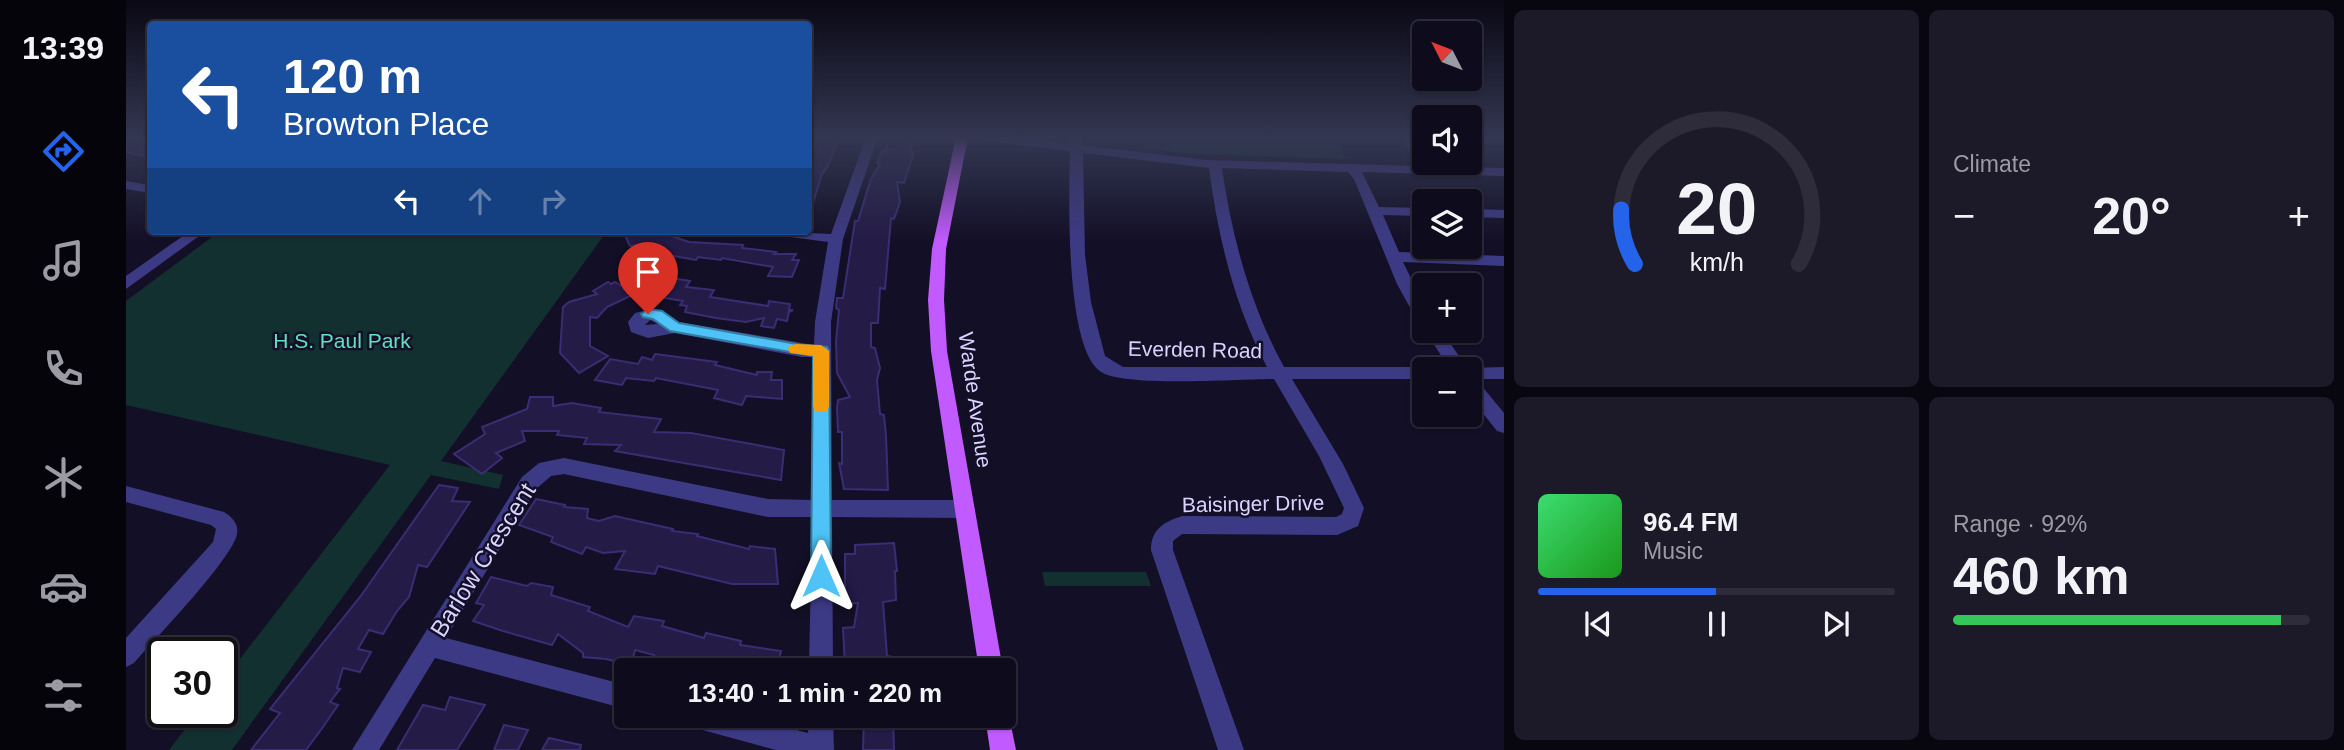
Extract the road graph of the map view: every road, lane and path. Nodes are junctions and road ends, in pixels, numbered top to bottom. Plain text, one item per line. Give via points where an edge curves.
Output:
1 (860, 172) edge
2 (954, 172) edge
3 (1076, 172) edge
4 (1216, 172) edge
5 (1355, 172) edge
6 (126, 186) edge
7 (147, 190) edge
8 (1374, 211) junction
9 (1412, 212) edge
10 (1482, 214) edge
11 (1504, 214) edge
12 (193, 235) edge
13 (806, 235) edge
14 (836, 239) junction
15 (1394, 257) junction
16 (1504, 261) edge
17 (126, 284) edge
18 (1412, 294) edge
19 (675, 327) dead end
20 (821, 351) junction
21 (1280, 373) junction
22 (1412, 373) edge
23 (1482, 373) edge
24 (1504, 373) edge
25 (1482, 399) edge
26 (1504, 426) edge
27 (126, 494) edge
28 (965, 509) junction
29 (821, 510) junction
30 (429, 645) junction
31 (126, 655) edge
32 (821, 658) edge
33 (989, 658) edge
34 (614, 695) edge
35 (741, 728) edge
36 (821, 728) edge
37 (1000, 728) edge
38 (821, 749) edge
39 (365, 750) edge
40 (1003, 750) edge
41 (1231, 750) edge

1 - 14 street
2 - 28 main road, Warde Avenue via 942,224 936,300 939,351
3 - 21 street, Everden Road via 1075,256 1084,310 1101,363 1123,373
4 - 21 street, Baisinger Drive via 1234,268
5 - 8 street
6 - 7 street
8 - 9 street
8 - 15 street
10 - 11 street
12 - 17 street
13 - 14 street
14 - 20 street
15 - 16 street
15 - 18 street
19 - 20 street
20 - 29 street
21 - 22 street, Everden Road
21 - 41 street, Baisinger Drive via 1351,501 1351,520 1337,526 1182,525 1168,530 1161,543
23 - 24 street
25 - 26 street
27 - 31 street via 217,518 226,525 227,534 220,549
28 - 29 street, Barlow Crescent
28 - 33 main road, Warde Avenue
29 - 30 street, Barlow Crescent via 756,506 552,467 529,483
29 - 32 street
30 - 34 street
30 - 39 street, Barlow Crescent
35 - 38 street
36 - 38 street
37 - 40 main road

